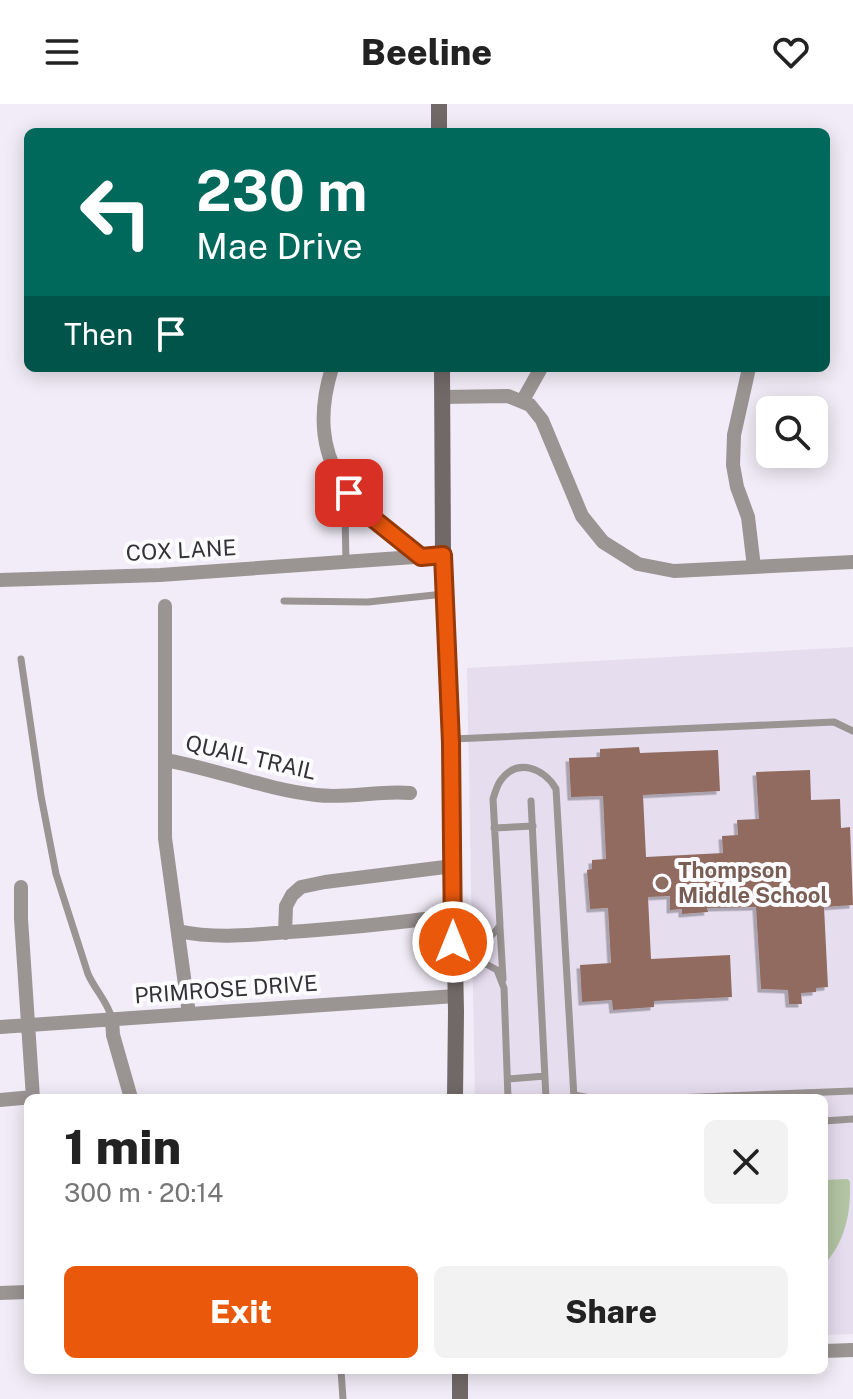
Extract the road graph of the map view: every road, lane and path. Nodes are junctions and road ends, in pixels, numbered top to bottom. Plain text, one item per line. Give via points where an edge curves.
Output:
1 (439, 104) edge
2 (439, 128) edge
3 (331, 372) edge
4 (442, 372) edge
5 (539, 372) edge
6 (748, 372) edge
7 (442, 397) junction
8 (523, 400) junction
9 (356, 501) junction
10 (443, 555) junction
11 (421, 557) junction
12 (346, 562) junction
13 (853, 562) edge
14 (754, 567) junction
15 (0, 580) edge
16 (444, 594) junction
17 (284, 601) dead end
18 (165, 606) dead end
19 (21, 659) dead end
20 (853, 731) edge
21 (451, 739) junction
22 (165, 760) junction
23 (410, 793) dead end
24 (531, 801) dead end
25 (533, 826) junction
26 (494, 828) junction
27 (453, 866) junction
28 (21, 887) dead end
29 (424, 919) dead end
30 (500, 925) junction
31 (178, 931) junction
32 (285, 933) junction
33 (453, 942) junction
34 (454, 965) junction
35 (504, 988) junction
36 (456, 996) junction
37 (189, 1014) junction
38 (112, 1019) junction
39 (28, 1025) junction
40 (0, 1027) edge
41 (545, 1076) junction
42 (508, 1079) junction
43 (853, 1091) edge
44 (33, 1094) edge
45 (130, 1094) edge
46 (455, 1094) edge
47 (508, 1094) edge
48 (546, 1094) edge
49 (574, 1094) edge
50 (776, 1094) edge
51 (24, 1098) edge
52 (0, 1100) edge
53 (853, 1119) edge
54 (828, 1121) edge
55 (24, 1292) edge
56 (0, 1293) edge
57 (853, 1350) edge
58 (828, 1351) edge
59 (341, 1374) edge
60 (460, 1374) edge
61 (343, 1399) edge
62 (460, 1399) edge

1 - 2 street
3 - 9 street via 324,408 326,447 336,474
4 - 7 street
5 - 8 street
6 - 14 street via 733,465 748,517
7 - 8 street
7 - 10 street
8 - 14 street via 542,420 582,516 613,551 661,570
9 - 11 street
9 - 12 lane via 345,514
10 - 11 street, COX LANE
10 - 16 street
11 - 12 street, COX LANE
12 - 15 street, COX LANE
13 - 14 street
16 - 17 lane via 368,602
16 - 21 street
18 - 22 street
19 - 38 lane via 56,874 88,974
20 - 21 lane via 834,722
21 - 27 street
22 - 23 street, QUAIL TRAIL via 318,796
22 - 31 street, QUAIL TRAIL via 165,838
24 - 25 lane
25 - 26 lane
25 - 41 lane
26 - 30 lane
26 - 49 lane via 493,799 500,780 513,770 530,768 548,776 556,789
27 - 32 street via 301,887 286,906
27 - 33 street
28 - 39 street
29 - 32 street
30 - 33 lane via 483,941
30 - 35 lane
31 - 32 street via 204,937
31 - 37 street, QUAIL TRAIL
33 - 34 street
34 - 35 lane via 486,964 497,970
34 - 36 street
35 - 42 lane
36 - 37 street, PRIMROSE DRIVE
36 - 46 street
37 - 38 street, PRIMROSE DRIVE
38 - 39 street, PRIMROSE DRIVE
38 - 45 street
39 - 40 street, PRIMROSE DRIVE
39 - 44 street
41 - 42 lane
41 - 48 lane
42 - 47 lane
43 - 50 lane
51 - 52 street
53 - 54 lane
55 - 56 street
57 - 58 street
59 - 61 lane
60 - 62 street

